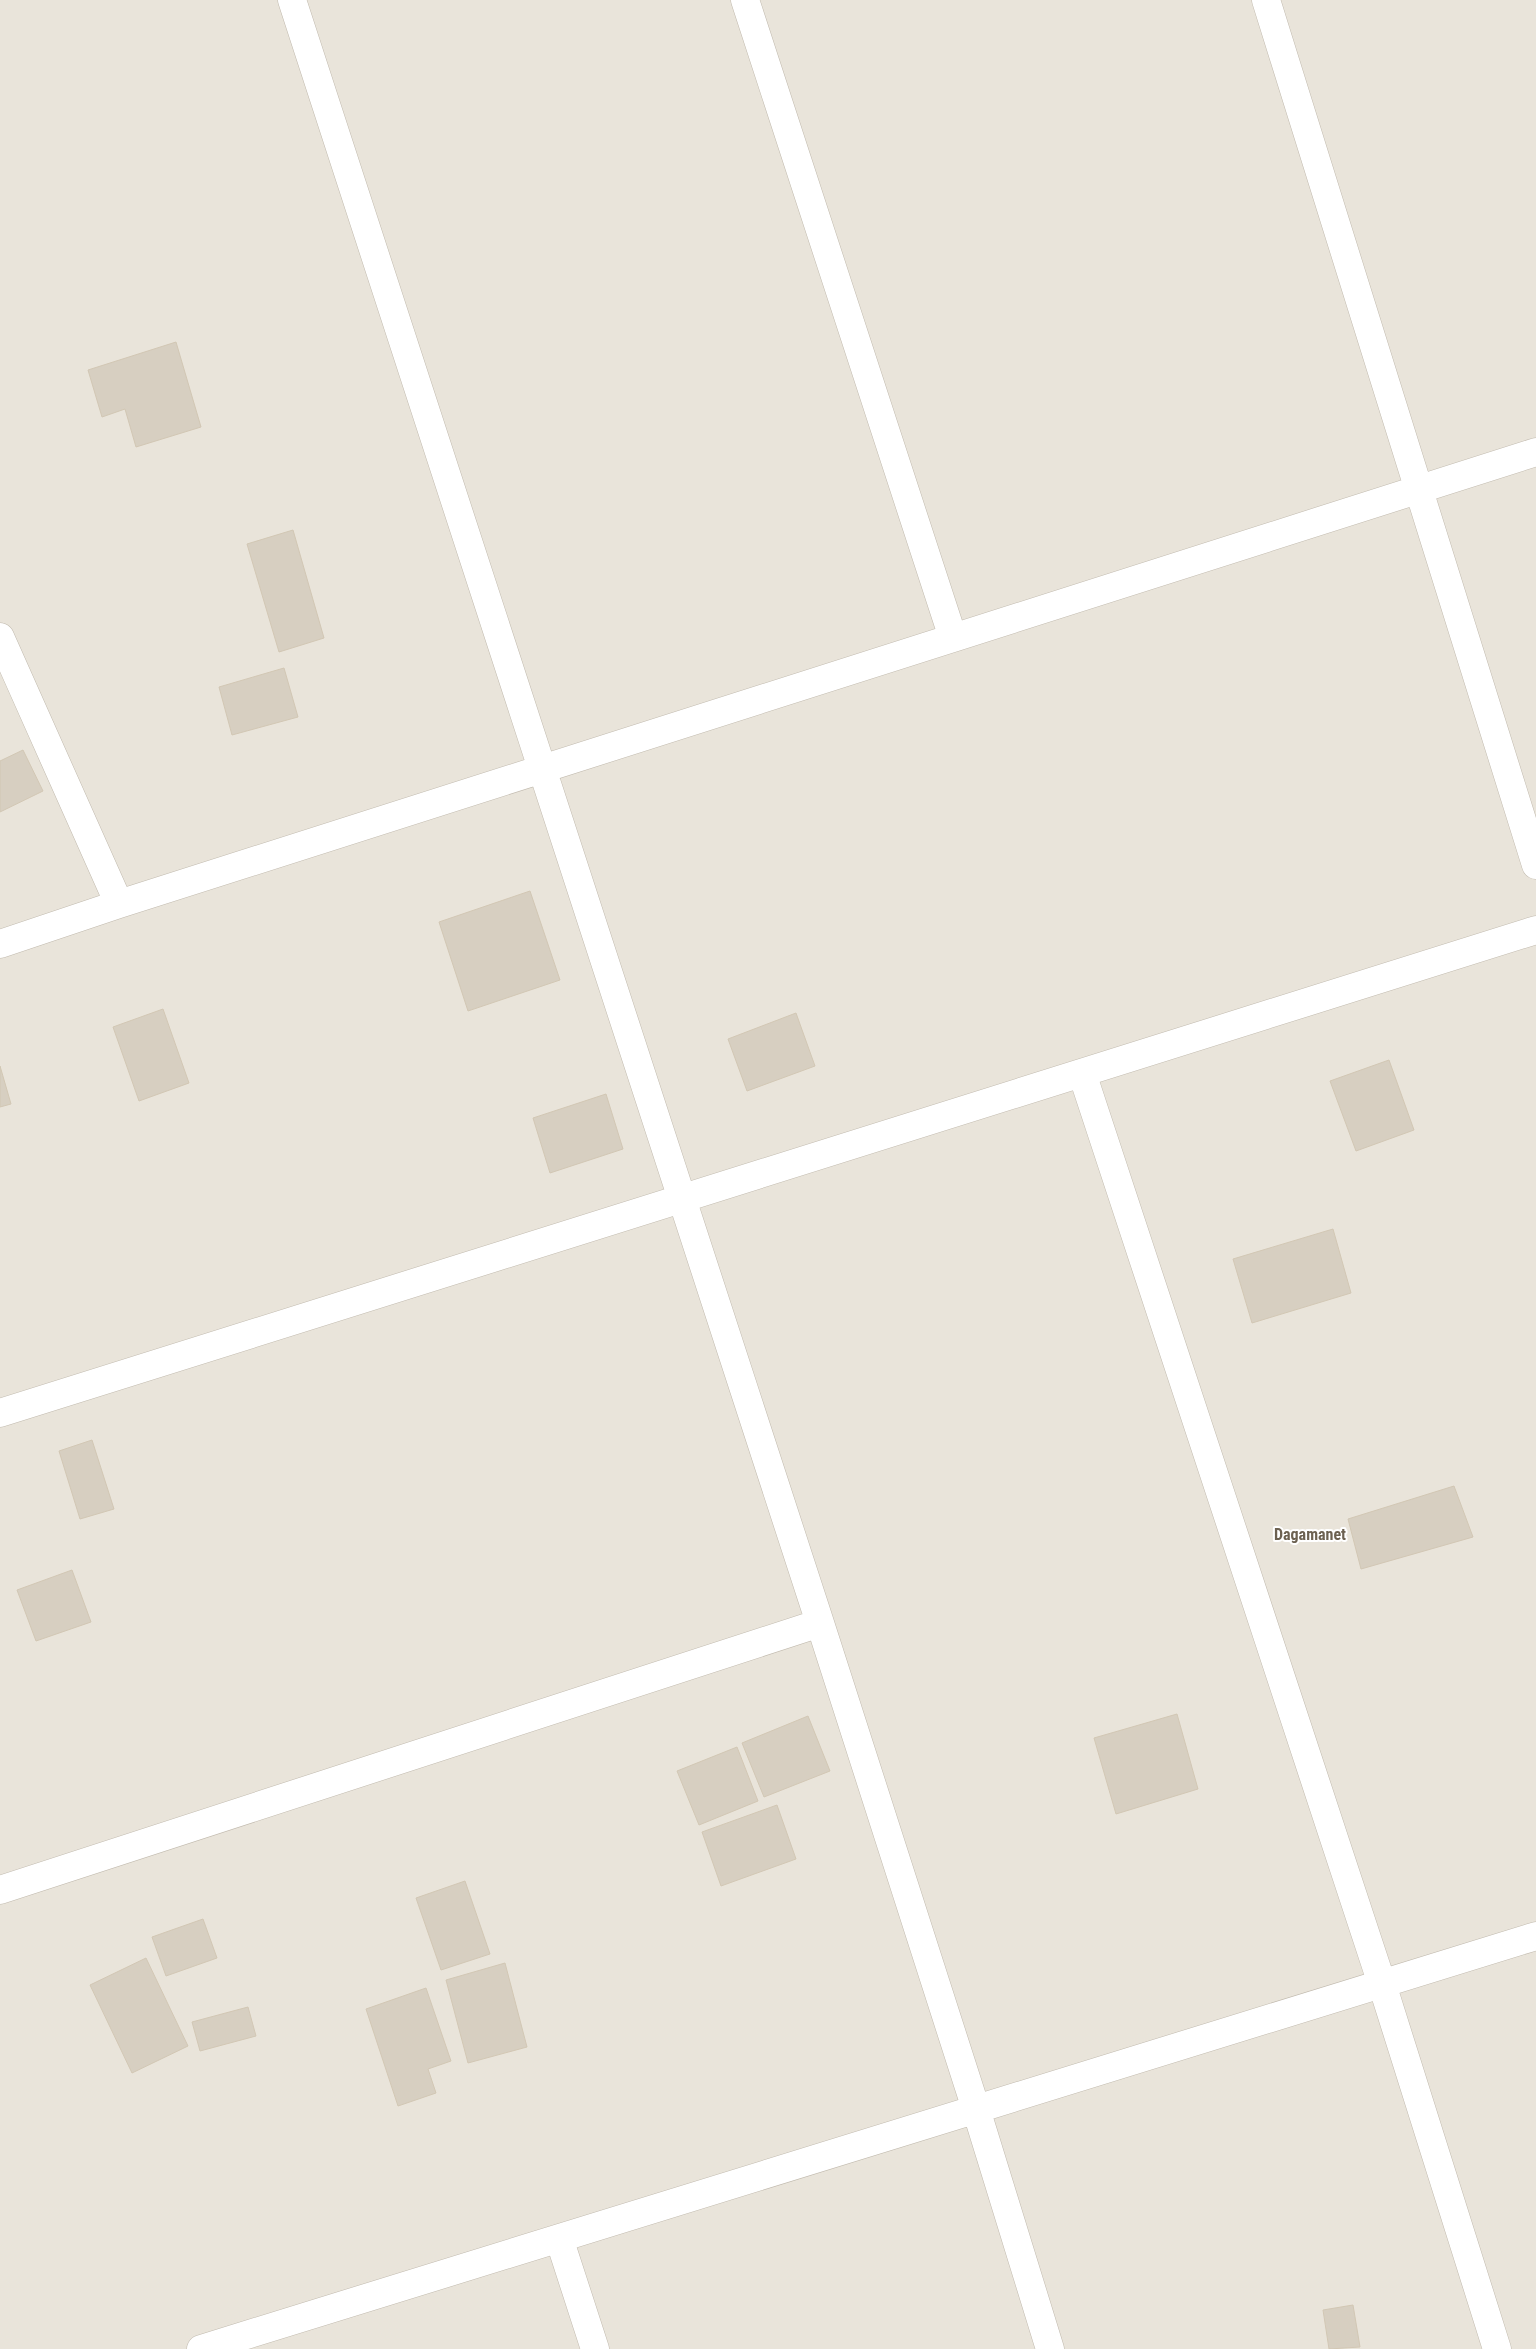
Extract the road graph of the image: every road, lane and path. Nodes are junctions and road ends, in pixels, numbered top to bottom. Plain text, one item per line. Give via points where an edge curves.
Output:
1 (292, 0) edge
2 (745, 0) edge
3 (1266, 0) edge
4 (1536, 452) edge
5 (1419, 489) junction
6 (0, 637) edge
7 (953, 638) junction
8 (542, 769) junction
9 (1536, 865) edge
10 (119, 904) junction
11 (1536, 930) edge
12 (0, 944) edge
13 (1082, 1073) junction
14 (683, 1199) junction
15 (0, 1413) edge
16 (820, 1623) junction
17 (0, 1890) edge
18 (1536, 1936) edge
19 (1382, 1984) junction
20 (976, 2109) junction
21 (559, 2238) junction
22 (201, 2349) edge
23 (595, 2349) edge
24 (1050, 2349) edge
25 (1497, 2349) edge

1 - 8 street
2 - 7 street
3 - 5 street
4 - 5 street
5 - 7 street
5 - 9 street
6 - 10 street
7 - 8 street
8 - 10 street
8 - 14 street
10 - 12 street
11 - 13 street
13 - 14 street
13 - 19 street
14 - 15 street
14 - 16 street
16 - 17 street
16 - 20 street
18 - 19 street
19 - 20 street
19 - 25 street
20 - 21 street
20 - 24 street
21 - 22 street
21 - 23 street

